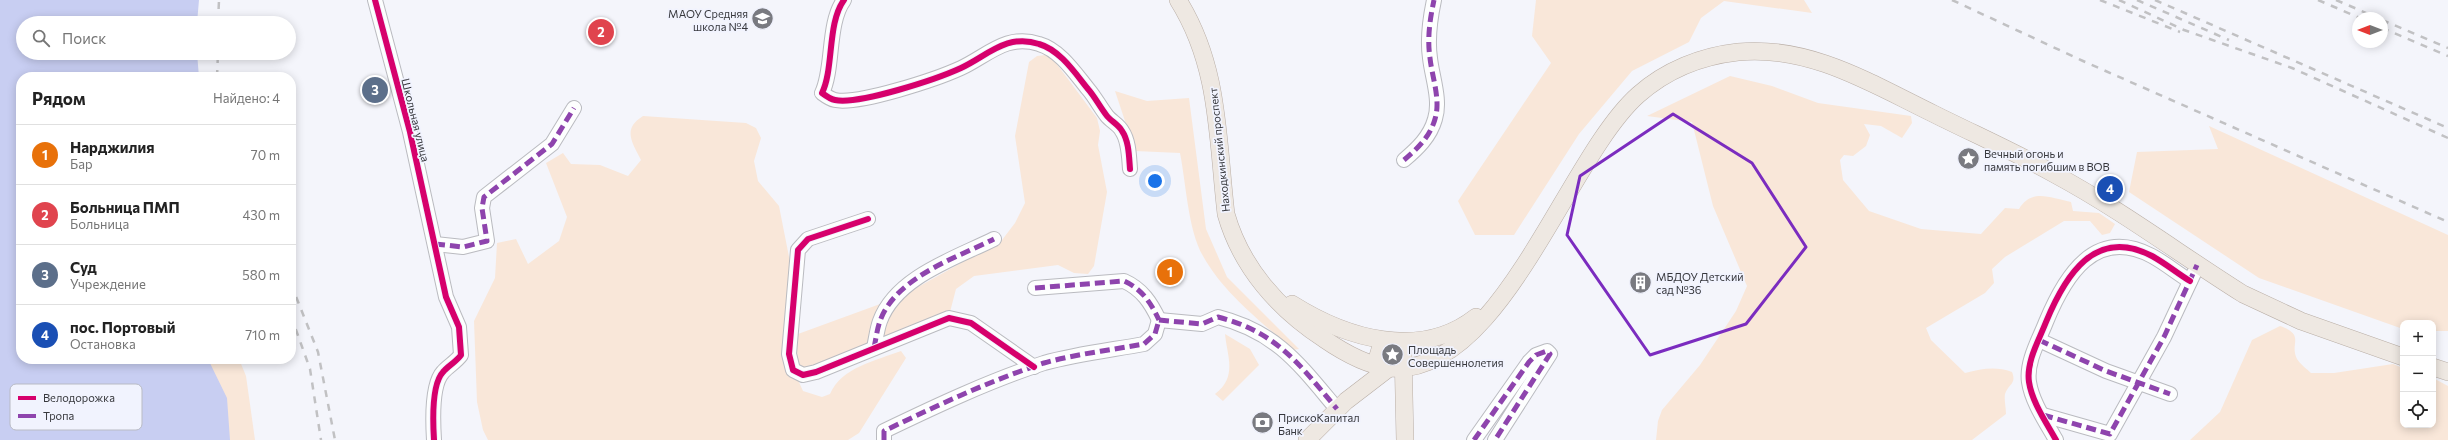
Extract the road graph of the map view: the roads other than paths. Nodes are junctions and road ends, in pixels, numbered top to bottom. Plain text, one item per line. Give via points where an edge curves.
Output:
1 (375, 0) edge
2 (844, 0) edge
3 (1178, 0) edge
4 (1434, 0) edge
5 (574, 108) dead end
6 (1404, 160) dead end
7 (1130, 169) dead end
8 (868, 219) dead end
9 (994, 239) dead end
10 (435, 244) junction
11 (2197, 265) junction
12 (1255, 276) junction
13 (2190, 281) junction
14 (1034, 288) dead end
15 (1507, 289) junction
16 (1159, 320) junction
17 (2039, 340) junction
18 (874, 348) junction
19 (1380, 352) junction
20 (2400, 356) edge
21 (1399, 364) junction
22 (1034, 367) junction
23 (2436, 368) edge
24 (2448, 372) edge
25 (2140, 383) junction
26 (2170, 394) dead end
27 (1341, 405) junction
28 (2043, 415) junction
29 (884, 436) edge
30 (434, 440) edge
31 (1307, 440) edge
32 (1405, 440) edge
33 (1474, 440) edge
34 (1495, 440) edge
35 (2056, 440) edge

1 - 10 street, Школьная улица via 410,132
2 - 7 street via 835,27 826,85 822,94 835,100 885,94 950,73 986,52 1020,40 1040,44 1056,54 1075,73 1107,117 1122,131 1127,144
3 - 12 main road, Находкинский проспект via 1201,45 1212,83 1226,214 1232,235
4 - 6 street via 1429,29 1430,56 1437,99 1435,119 1422,145
5 - 10 street via 552,144 484,197 482,208 487,241 463,247
8 - 18 street via 808,239 798,250 789,354 793,370 803,375
9 - 18 street via 928,271 899,292 880,320
10 - 30 street, Школьная улица via 446,297 459,327 461,355 442,373 435,395 432,414
11 - 13 street
11 - 15 main road via 2054,173 1853,74 1805,57 1784,53 1749,52 1708,58 1680,68 1660,79 1630,103 1600,140
11 - 20 main road via 2267,307
12 - 19 main road via 1284,299 1317,318 1359,335
12 - 19 main road via 1274,298 1314,333 1338,348
13 - 17 street via 2151,256 2117,246 2107,248 2082,261 2070,274 2055,299
13 - 25 street
14 - 16 street via 1124,281 1135,286 1151,304
15 - 19 main road via 1483,312 1454,330
15 - 21 main road via 1453,349 1431,361
16 - 22 street via 1155,334 1144,344
16 - 27 street via 1202,324 1218,317 1251,328 1292,356
17 - 25 street via 2106,372
17 - 28 street via 2031,358 2029,382
18 - 22 street via 949,318 970,323
19 - 21 main road
19 - 21 main road via 1401,346
19 - 27 main road
21 - 27 main road
21 - 32 main road
22 - 29 street via 954,398
23 - 24 main road
25 - 26 street
25 - 28 street via 2110,434
27 - 31 main road
28 - 35 street
33 - 34 street via 1528,362 1536,355 1547,351 1550,354

